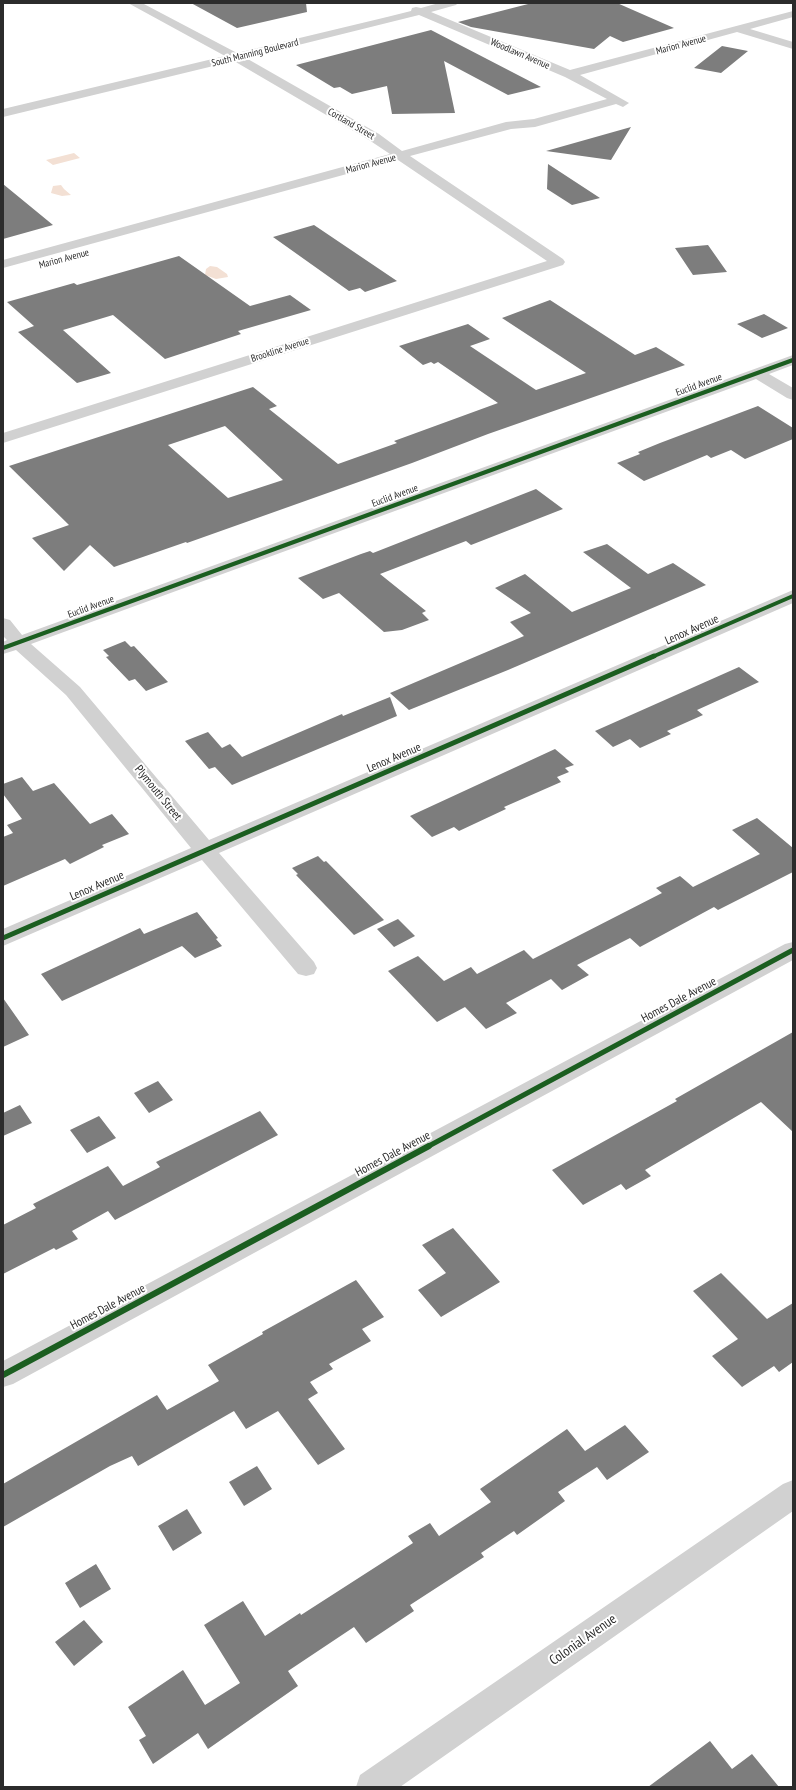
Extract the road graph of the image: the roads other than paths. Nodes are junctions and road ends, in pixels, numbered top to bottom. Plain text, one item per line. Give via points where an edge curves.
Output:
1 (134, 3) edge
2 (452, 3) edge
3 (420, 8) edge
4 (793, 14) edge
5 (738, 29) junction
6 (793, 46) edge
7 (225, 51) junction
8 (237, 57) junction
9 (569, 74) junction
10 (47, 92) junction
11 (58, 100) junction
12 (617, 100) junction
13 (3, 103) edge
14 (630, 107) dead end
15 (3, 113) edge
16 (535, 123) junction
17 (402, 155) junction
18 (413, 163) junction
19 (214, 213) junction
20 (558, 262) joint
21 (5, 270) edge
22 (793, 360) edge
23 (757, 373) junction
24 (793, 395) edge
25 (3, 438) edge
26 (793, 596) edge
27 (3, 624) edge
28 (11, 646) edge
29 (204, 850) junction
30 (3, 938) edge
31 (793, 950) edge
32 (306, 968) dead end
33 (3, 1375) edge
34 (793, 1494) edge
35 (372, 1787) edge

1 - 7 street, Cortland Street
2 - 3 street, South Manning Boulevard
3 - 7 street, South Manning Boulevard via 406,6
3 - 8 street, South Manning Boulevard
3 - 9 street, Woodlawn Avenue
4 - 5 street, Marion Avenue
5 - 6 street
5 - 9 street, Marion Avenue
7 - 8 street, Cortland Street
7 - 10 street, South Manning Boulevard
8 - 11 street, South Manning Boulevard
8 - 17 street, Cortland Street via 374,136
9 - 12 street, Woodlawn Avenue
10 - 11 street
10 - 13 street, South Manning Boulevard
11 - 15 street, South Manning Boulevard
12 - 14 street, Woodlawn Avenue
12 - 16 street, Marion Avenue
16 - 17 street, Marion Avenue via 510,124
16 - 18 street, Marion Avenue via 522,130
17 - 18 street, Cortland Street
17 - 19 street, Marion Avenue
18 - 19 street, Marion Avenue
18 - 20 street, Cortland Street
19 - 21 street, Marion Avenue
20 - 25 street, Brookline Avenue
22 - 23 street, Euclid Avenue
23 - 24 street
23 - 28 street, Euclid Avenue
26 - 29 street, Lenox Avenue
27 - 28 street, Plymouth Street
28 - 29 street, Plymouth Street via 73,691
29 - 30 street, Lenox Avenue
29 - 32 street, Plymouth Street
31 - 33 street, Homes Dale Avenue
34 - 35 street, Colonial Avenue

